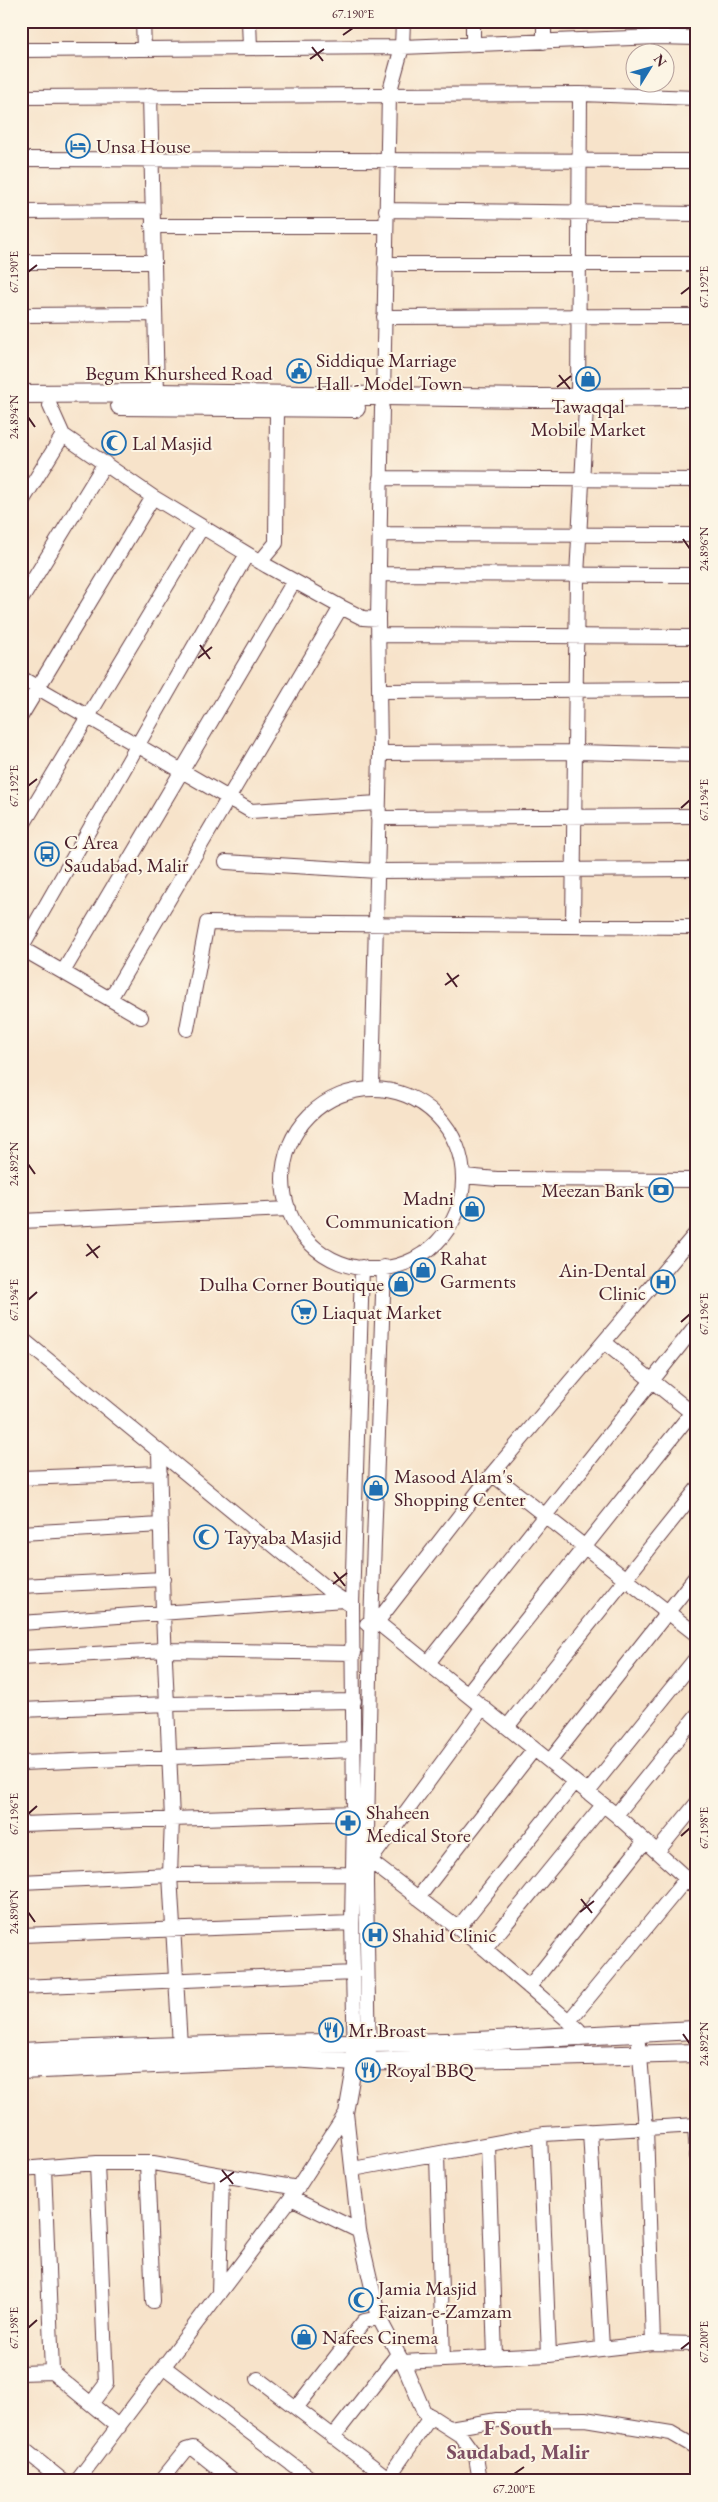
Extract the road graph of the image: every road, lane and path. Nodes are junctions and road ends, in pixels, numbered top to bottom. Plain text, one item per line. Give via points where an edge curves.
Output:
1 (143, 21) edge
2 (249, 21) edge
3 (403, 21) edge
4 (473, 21) edge
5 (544, 21) edge
6 (665, 21) edge
7 (658, 37) junction
8 (697, 38) edge
9 (544, 42) junction
10 (473, 44) junction
11 (402, 47) junction
12 (250, 48) junction
13 (144, 49) junction
14 (21, 50) edge
15 (389, 94) junction
16 (580, 94) junction
17 (150, 95) junction
18 (21, 97) edge
19 (697, 98) edge
20 (21, 159) edge
21 (151, 159) junction
22 (387, 160) junction
23 (579, 160) junction
24 (697, 161) edge
25 (386, 210) junction
26 (152, 211) junction
27 (21, 212) edge
28 (579, 213) junction
29 (697, 214) edge
30 (152, 226) junction
31 (385, 226) junction
32 (21, 262) edge
33 (153, 262) junction
34 (385, 264) junction
35 (578, 264) junction
36 (697, 264) edge
37 (154, 314) junction
38 (21, 315) edge
39 (578, 316) junction
40 (697, 316) edge
41 (384, 317) junction
42 (157, 393) junction
43 (21, 394) edge
44 (697, 397) edge
45 (383, 402) junction
46 (582, 402) junction
47 (659, 403) junction
48 (21, 406) edge
49 (50, 406) junction
50 (277, 407) junction
51 (697, 409) edge
52 (63, 435) junction
53 (105, 463) junction
54 (380, 478) junction
55 (582, 479) junction
56 (697, 480) edge
57 (153, 497) junction
58 (21, 504) edge
59 (202, 526) junction
60 (380, 534) junction
61 (579, 534) junction
62 (697, 534) edge
63 (246, 554) junction
64 (260, 562) junction
65 (379, 574) junction
66 (697, 574) edge
67 (577, 576) junction
68 (294, 581) junction
69 (21, 600) edge
70 (340, 607) junction
71 (378, 619) junction
72 (379, 635) junction
73 (577, 636) junction
74 (697, 636) edge
75 (21, 678) edge
76 (38, 688) junction
77 (697, 689) edge
78 (577, 690) junction
79 (379, 691) junction
80 (21, 716) edge
81 (88, 717) junction
82 (137, 745) junction
83 (577, 752) junction
84 (380, 753) junction
85 (697, 755) edge
86 (182, 771) junction
87 (228, 798) junction
88 (378, 803) junction
89 (697, 816) edge
90 (576, 817) junction
91 (378, 818) junction
92 (21, 828) edge
93 (226, 862) dead end
94 (697, 869) edge
95 (574, 870) junction
96 (377, 871) junction
97 (376, 923) junction
98 (573, 925) junction
99 (697, 927) edge
100 (21, 949) edge
101 (62, 972) junction
102 (110, 999) junction
103 (140, 1016) dead end
104 (186, 1029) dead end
105 (372, 1088) junction
106 (464, 1176) junction
107 (697, 1180) edge
108 (289, 1209) junction
109 (21, 1221) edge
110 (697, 1232) edge
111 (362, 1267) junction
112 (384, 1268) junction
113 (697, 1324) edge
114 (21, 1338) edge
115 (604, 1342) junction
116 (652, 1380) junction
117 (695, 1412) edge
118 (160, 1452) junction
119 (160, 1474) junction
120 (492, 1474) junction
121 (21, 1478) edge
122 (697, 1489) edge
123 (545, 1515) junction
124 (161, 1526) junction
125 (21, 1533) edge
126 (585, 1545) junction
127 (697, 1575) edge
128 (626, 1578) junction
129 (162, 1580) junction
130 (21, 1586) edge
131 (348, 1603) junction
132 (668, 1611) junction
133 (163, 1614) junction
134 (21, 1623) edge
135 (374, 1623) junction
136 (354, 1625) junction
137 (697, 1635) edge
138 (165, 1650) junction
139 (354, 1653) junction
140 (697, 1657) edge
141 (21, 1658) edge
142 (428, 1663) junction
143 (467, 1694) junction
144 (354, 1702) junction
145 (168, 1704) junction
146 (483, 1707) junction
147 (21, 1710) edge
148 (697, 1716) edge
149 (507, 1727) junction
150 (534, 1749) junction
151 (353, 1750) junction
152 (170, 1756) junction
153 (550, 1761) junction
154 (21, 1762) edge
155 (575, 1782) junction
156 (588, 1792) junction
157 (697, 1803) edge
158 (603, 1804) junction
159 (354, 1813) junction
160 (616, 1815) junction
161 (172, 1819) junction
162 (21, 1824) edge
163 (645, 1841) junction
164 (657, 1852) junction
165 (368, 1861) junction
166 (170, 1874) junction
167 (352, 1874) junction
168 (21, 1882) edge
169 (694, 1884) edge
170 (418, 1898) junction
171 (352, 1923) junction
172 (458, 1928) junction
173 (175, 1929) junction
174 (21, 1935) edge
175 (485, 1949) junction
176 (354, 1973) junction
177 (175, 1980) junction
178 (21, 1987) edge
179 (529, 1987) junction
180 (569, 2021) junction
181 (697, 2030) edge
182 (638, 2032) junction
183 (583, 2036) junction
184 (362, 2043) junction
185 (180, 2046) junction
186 (21, 2052) edge
187 (697, 2053) edge
188 (640, 2055) junction
189 (362, 2062) junction
190 (21, 2070) edge
191 (346, 2114) junction
192 (696, 2125) edge
193 (646, 2128) junction
194 (590, 2131) junction
195 (540, 2135) junction
196 (488, 2145) junction
197 (437, 2155) junction
198 (697, 2156) edge
199 (97, 2162) junction
200 (147, 2163) junction
201 (44, 2167) junction
202 (21, 2169) edge
203 (353, 2169) junction
204 (222, 2175) junction
205 (295, 2193) junction
206 (359, 2231) junction
207 (219, 2294) junction
208 (154, 2301) dead end
209 (379, 2318) junction
210 (653, 2343) junction
211 (697, 2344) edge
212 (602, 2348) junction
213 (549, 2354) junction
214 (495, 2357) junction
215 (400, 2358) junction
216 (443, 2360) junction
217 (164, 2367) junction
218 (52, 2372) junction
219 (21, 2373) edge
220 (258, 2379) dead end
221 (91, 2404) junction
222 (296, 2408) junction
223 (431, 2416) junction
224 (119, 2427) junction
225 (450, 2428) junction
226 (333, 2438) junction
227 (21, 2447) edge
228 (697, 2448) edge
229 (63, 2481) edge
230 (77, 2481) edge
231 (161, 2481) edge
232 (234, 2481) edge
233 (314, 2481) edge
234 (480, 2481) edge

1 - 13 street
2 - 12 street
3 - 11 street
4 - 10 street
5 - 9 street
6 - 7 street
7 - 8 street
7 - 9 street
9 - 10 street
10 - 11 street
11 - 12 street
11 - 15 street
12 - 13 street
13 - 14 street
15 - 16 street
15 - 17 street
15 - 22 street
16 - 19 street
16 - 23 street
17 - 18 street
17 - 21 street
20 - 21 street
21 - 22 street
21 - 26 street
22 - 23 street
22 - 25 street
23 - 24 street
23 - 28 street
25 - 28 street
25 - 31 street
26 - 27 street
26 - 30 street
28 - 29 street
28 - 35 street
30 - 31 street
30 - 33 street
31 - 34 street
32 - 33 street
33 - 37 street
34 - 35 street
34 - 41 street
35 - 36 street
35 - 39 street
37 - 38 street
37 - 42 street
39 - 40 street
39 - 41 street
39 - 46 street
41 - 45 street
42 - 43 main road, Begum Khursheed Road
42 - 45 main road, Begum Khursheed Road
44 - 47 main road, Begum Khursheed Road
45 - 46 main road, Begum Khursheed Road
45 - 50 main road, Begum Khursheed Road
45 - 54 street
46 - 47 main road, Begum Khursheed Road
46 - 55 street
47 - 51 main road, Begum Khursheed Road
48 - 49 main road, Begum Khursheed Road
49 - 50 main road, Begum Khursheed Road
49 - 52 street
50 - 64 street via 276,543
52 - 53 street
52 - 58 street
53 - 57 street
53 - 69 street
54 - 55 street
54 - 60 street
55 - 56 street
55 - 61 street
57 - 59 street
57 - 76 street
59 - 63 street
59 - 81 street
60 - 61 street
60 - 65 street
61 - 62 street
61 - 67 street
63 - 64 street
63 - 82 street
64 - 68 street
65 - 67 street
65 - 71 street
66 - 67 street
67 - 73 street
68 - 70 street
68 - 86 street
70 - 71 street via 363,618
70 - 87 street
71 - 72 street
72 - 73 street
72 - 79 street
73 - 74 street
73 - 78 street
75 - 76 street
76 - 80 street
76 - 81 street
77 - 78 street
78 - 79 street
78 - 83 street
79 - 84 street
81 - 82 street
81 - 92 street
82 - 86 street
82 - 100 street
83 - 84 street
83 - 85 street
83 - 90 street
84 - 88 street
86 - 87 street
86 - 101 street
87 - 88 street via 251,811
87 - 102 street
88 - 91 street
89 - 90 street
90 - 91 street
90 - 95 street
91 - 96 street
93 - 96 street
94 - 95 street
95 - 96 street
95 - 98 street
96 - 97 street
97 - 98 street
97 - 104 street via 207,923
97 - 105 street
98 - 99 street
100 - 101 street
101 - 102 street
102 - 103 street
105 - 106 street via 398,1092 424,1104 445,1124 458,1148
105 - 108 street via 343,1094 318,1107 299,1128 287,1153 283,1181
106 - 107 street
106 - 112 street via 461,1201 455,1216 436,1244 416,1258
108 - 109 street
108 - 111 street via 301,1232 320,1251 343,1263
110 - 115 street
111 - 112 street
111 - 131 street
112 - 135 street
113 - 116 street
114 - 118 street
115 - 116 street
115 - 120 street
116 - 117 street
116 - 123 street
117 - 126 street
118 - 119 street
118 - 131 street
119 - 121 street
119 - 124 street
120 - 123 street
120 - 135 street
122 - 128 street
123 - 126 street
123 - 142 street
124 - 125 street
124 - 129 street
126 - 128 street
126 - 143 street
127 - 132 street
128 - 132 street
128 - 149 street
129 - 130 street
129 - 133 street
131 - 133 street
131 - 136 street
132 - 137 street
132 - 153 street
133 - 134 street
133 - 138 street
135 - 136 street
135 - 142 street
135 - 165 street
136 - 139 street
138 - 139 street
138 - 141 street
138 - 145 street
139 - 144 street
140 - 156 street
142 - 143 street
143 - 146 street
144 - 145 street
144 - 151 street
145 - 147 street
145 - 152 street
146 - 149 street
146 - 165 street
148 - 160 street
149 - 150 street
150 - 153 street
150 - 170 street
151 - 152 street
151 - 159 street
152 - 154 street
152 - 161 street
153 - 155 street
155 - 156 street
155 - 172 street
156 - 158 street
157 - 164 street
158 - 160 street
158 - 175 street
159 - 161 street
159 - 167 street
160 - 163 street
161 - 162 street
161 - 166 street
163 - 164 street
163 - 179 street
164 - 169 street
165 - 170 street
165 - 184 street
166 - 167 street
166 - 168 street
166 - 173 street
167 - 171 street
169 - 180 street
170 - 172 street
171 - 173 street
171 - 176 street
172 - 175 street
173 - 174 street
173 - 177 street
175 - 179 street
176 - 177 street
176 - 184 street
177 - 178 street
177 - 185 street
179 - 180 street
180 - 183 street
181 - 182 main road
182 - 183 main road
182 - 188 street
183 - 184 main road
184 - 185 main road
184 - 189 street
185 - 186 main road
187 - 188 main road
188 - 189 main road
188 - 193 street
189 - 190 main road via 291,2058
189 - 191 street
191 - 203 street
191 - 205 street
192 - 193 street
192 - 198 street
193 - 194 street
193 - 210 street
194 - 195 street
194 - 212 street
195 - 196 street
195 - 213 street
196 - 197 street
196 - 214 street
197 - 203 street
197 - 216 street
199 - 200 street
199 - 201 street
199 - 221 street via 106,2384
200 - 204 street
200 - 208 street
201 - 202 street
201 - 218 street
203 - 206 street
204 - 205 street
204 - 207 street
205 - 206 street
205 - 207 street
206 - 209 street
207 - 217 street
209 - 215 street
209 - 222 street via 364,2321
210 - 211 street
210 - 212 street
212 - 213 street
213 - 214 street
214 - 216 street
215 - 216 street
215 - 223 street via 424,2412
215 - 226 street
217 - 224 street
217 - 233 street
218 - 219 street
218 - 221 street
220 - 222 street
221 - 224 street
222 - 226 street
223 - 225 street
223 - 226 street via 388,2478
224 - 230 street
225 - 228 street via 498,2420 585,2419 671,2433
225 - 234 street via 460,2435 476,2457
227 - 229 street
231 - 232 street via 186,2450 193,2448

